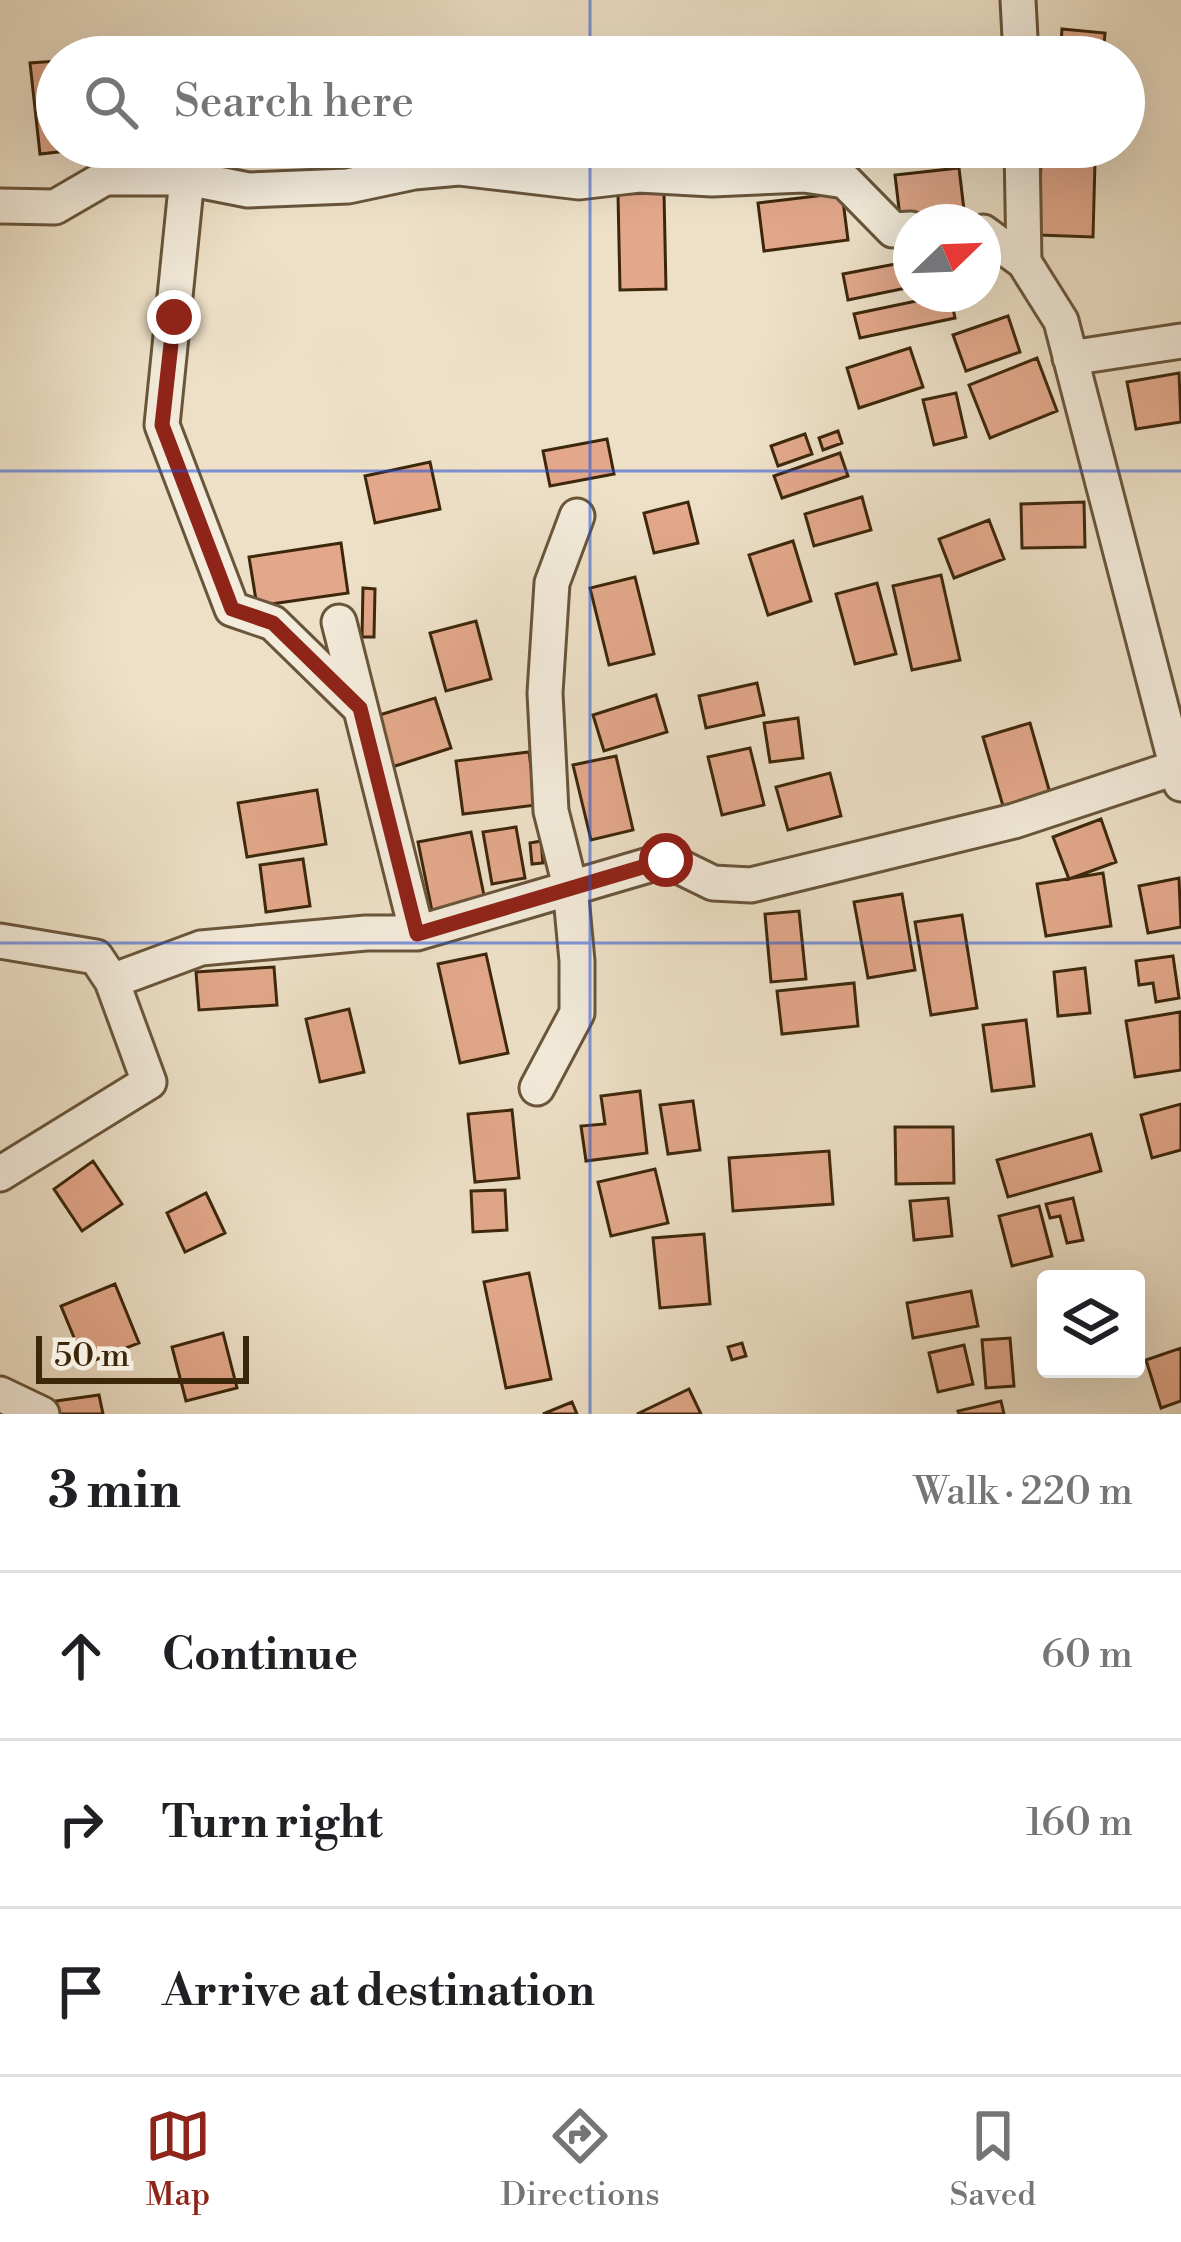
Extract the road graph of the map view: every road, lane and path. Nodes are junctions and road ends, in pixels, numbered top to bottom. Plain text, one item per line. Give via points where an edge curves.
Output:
1 (1018, 0) edge
2 (1020, 36) edge
3 (1022, 168) edge
4 (187, 178) junction
5 (0, 206) edge
6 (893, 230) edge
7 (1001, 245) edge
8 (1024, 262) junction
9 (1181, 341) edge
10 (1070, 358) junction
11 (577, 516) dead end
12 (339, 622) dead end
13 (360, 708) junction
14 (1179, 772) edge
15 (569, 886) junction
16 (417, 934) junction
17 (0, 941) edge
18 (112, 982) junction
19 (537, 1088) dead end
20 (0, 1174) edge
21 (0, 1394) edge
22 (42, 1414) edge

1 - 2 street
3 - 8 street
4 - 5 street via 105,178 55,207
4 - 6 street via 248,190 348,186 458,168 579,182 804,176 845,181
4 - 13 street via 162,425 232,609 273,623
7 - 8 street
8 - 10 street via 1061,321
9 - 10 street
10 - 14 street
11 - 15 street via 553,583 545,693 551,811
12 - 13 street
13 - 16 street
14 - 15 street via 751,885 713,883 666,860
15 - 16 street
15 - 19 street via 577,1013
16 - 18 street via 201,947
17 - 18 street via 96,957
18 - 20 street via 149,1082
21 - 22 street

